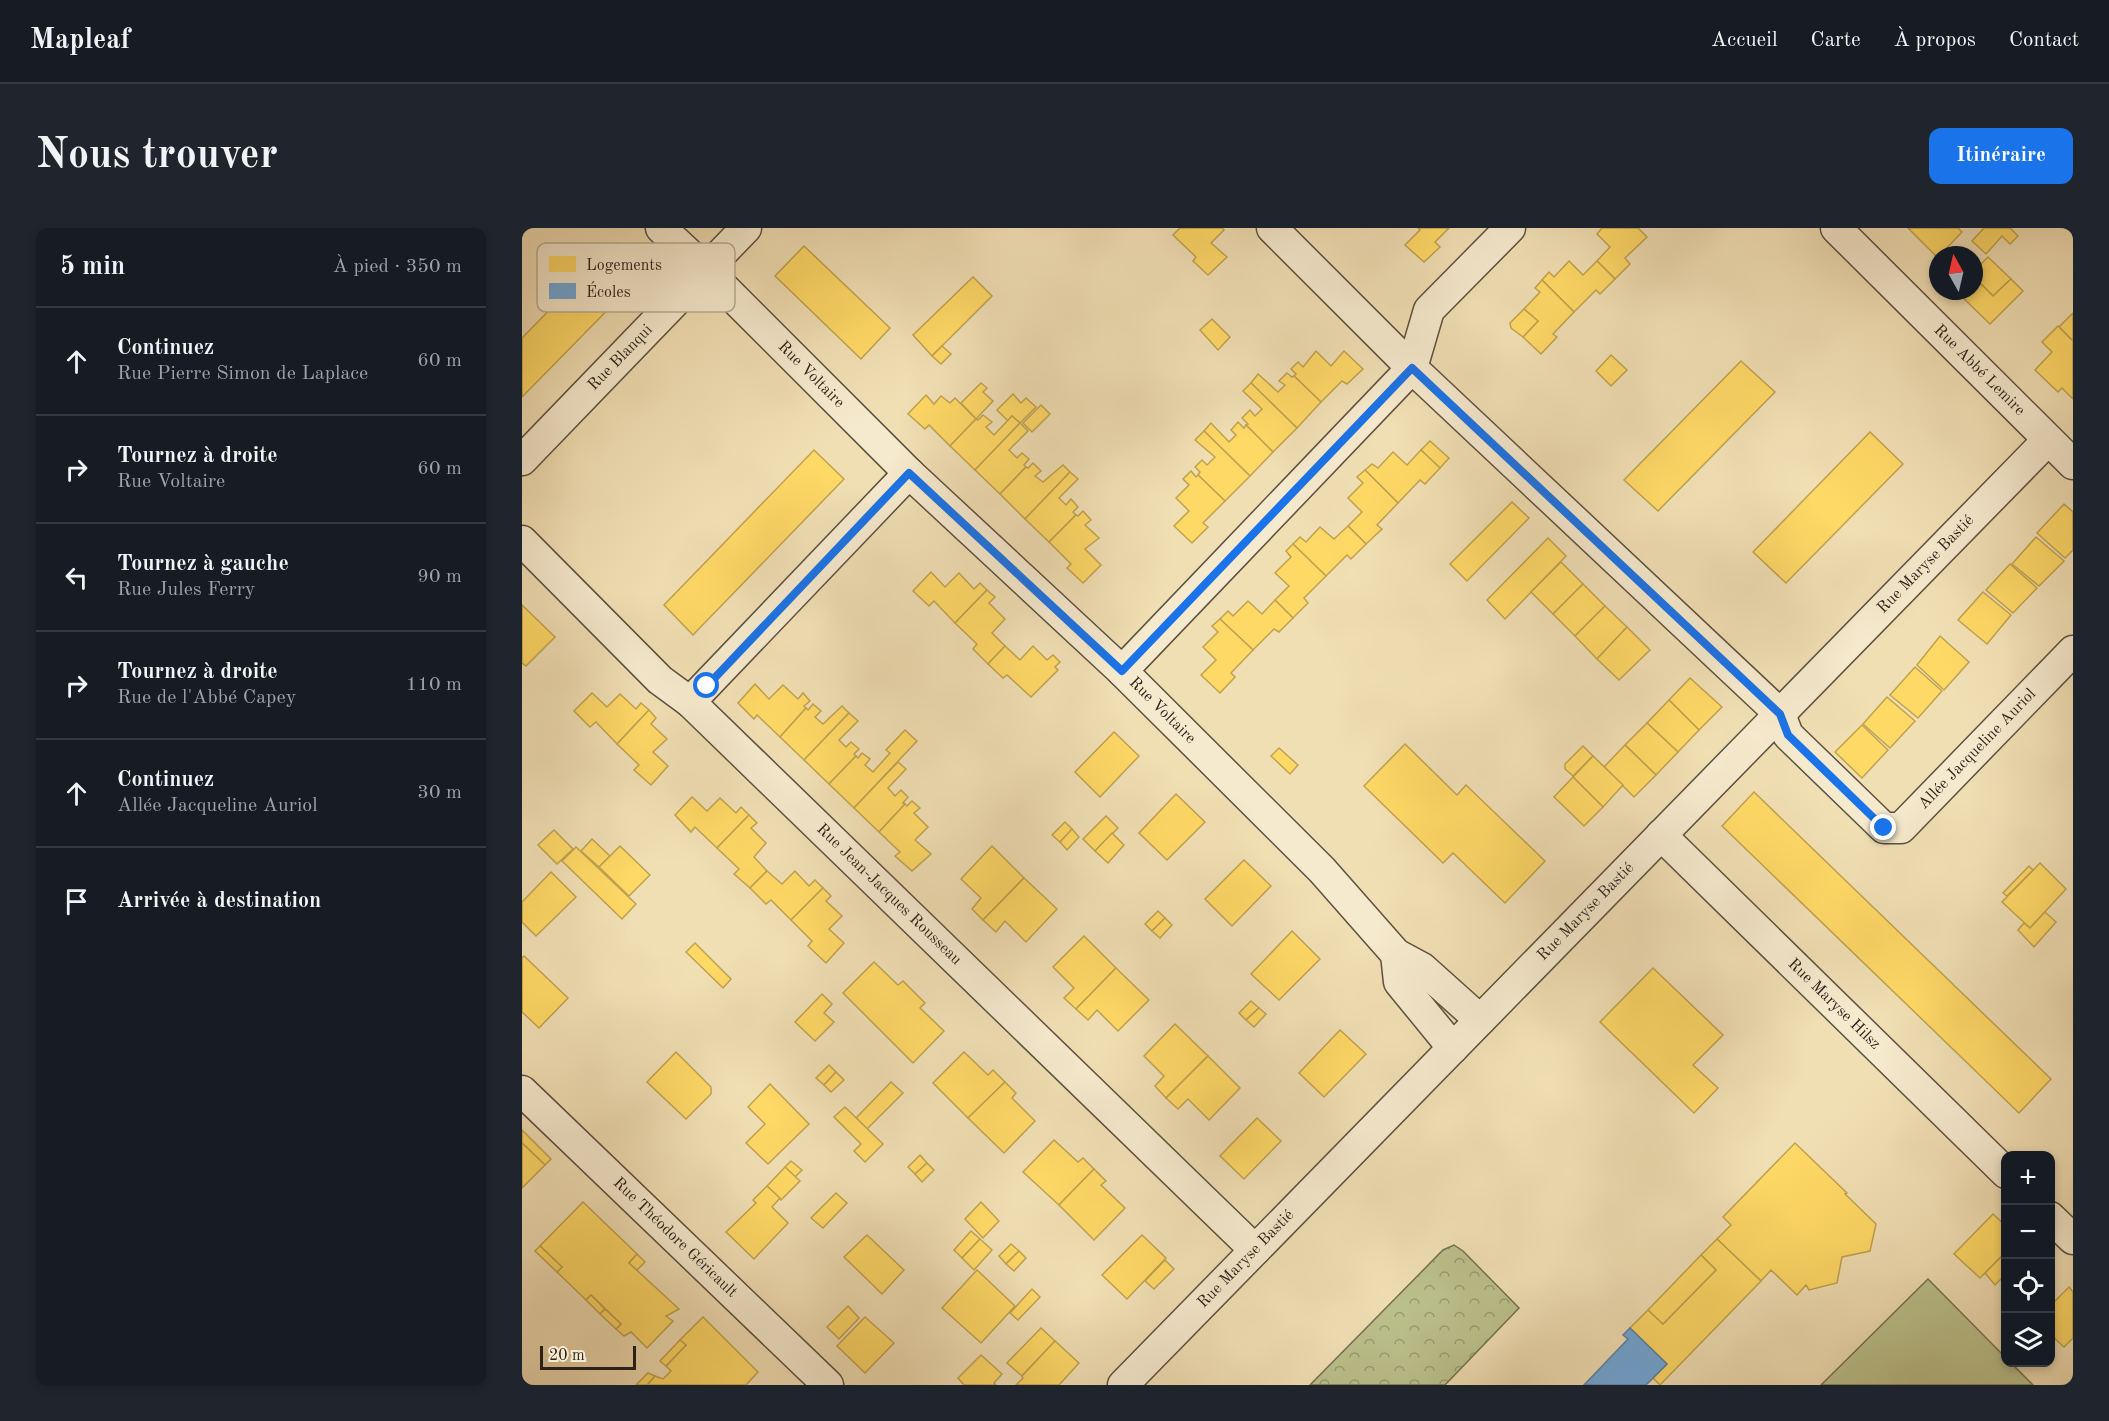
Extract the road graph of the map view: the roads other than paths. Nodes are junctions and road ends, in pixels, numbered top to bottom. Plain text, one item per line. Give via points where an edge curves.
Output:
1 (661, 228) edge
2 (746, 228) edge
3 (1272, 228) edge
4 (1510, 228) edge
5 (1836, 228) edge
6 (677, 243) edge
7 (731, 243) edge
8 (735, 299) edge
9 (664, 312) edge
10 (1412, 368) junction
11 (2048, 440) junction
12 (522, 460) edge
13 (2073, 464) edge
14 (909, 473) junction
15 (522, 541) edge
16 (2073, 651) edge
17 (1122, 671) junction
18 (690, 702) junction
19 (1780, 714) junction
20 (1661, 835) junction
21 (1396, 954) junction
22 (1480, 1020) junction
23 (1453, 1048) junction
24 (522, 1091) edge
25 (2001, 1168) edge
26 (2055, 1222) edge
27 (2073, 1239) edge
28 (1255, 1250) junction
29 (828, 1385) edge
30 (1124, 1385) edge

1 - 6 street, Rue Voltaire
2 - 7 street, Rue Blanqui
3 - 10 street, Allée Jacqueline Auriol
4 - 10 street via 1429,310
5 - 11 street, Rue Abbé Lemire
8 - 14 street, Rue Voltaire
9 - 12 street, Rue Blanqui
10 - 17 street
10 - 19 street, Allée Jacqueline Auriol
11 - 13 street, Rue Abbé Lemire
11 - 19 street, Rue Maryse Bastié
14 - 17 street, Rue Voltaire
14 - 18 street
15 - 18 street, Rue Jean-Jacques Rousseau via 660,680
16 - 19 street, Allée Jacqueline Auriol via 1901,828 1884,828 1788,735
17 - 21 street, Rue Voltaire via 1322,870
18 - 28 street, Rue Jean-Jacques Rousseau
19 - 20 street, Rue Maryse Bastié
20 - 22 street, Rue Maryse Bastié
20 - 25 street, Rue Maryse Hilsz
21 - 22 street, Rue Voltaire via 1422,968
21 - 23 street via 1399,982
22 - 23 street, Rue Maryse Bastié
23 - 28 street, Rue Maryse Bastié
24 - 29 street, Rue Théodore Géricault
26 - 27 street
28 - 30 street, Rue Maryse Bastié

